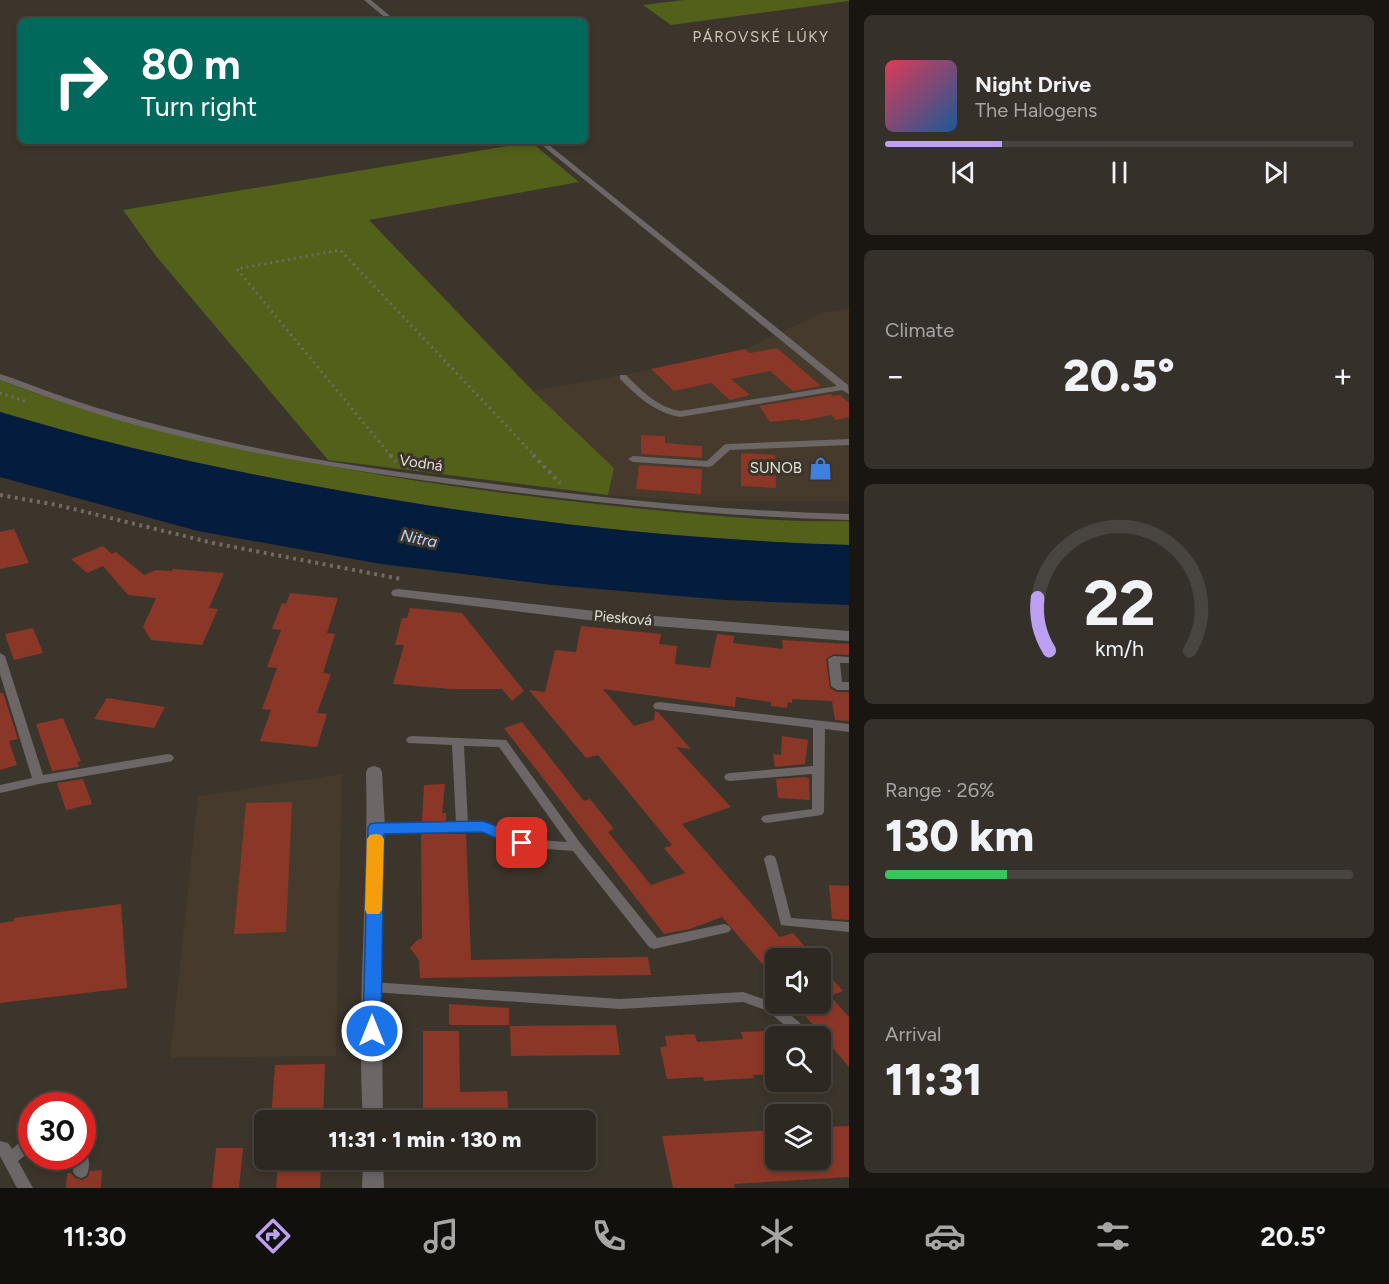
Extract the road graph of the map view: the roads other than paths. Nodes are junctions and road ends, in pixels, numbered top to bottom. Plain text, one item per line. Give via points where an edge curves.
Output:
1 (367, 0) edge
2 (389, 18) edge
3 (544, 144) edge
4 (0, 377) edge
5 (623, 377) dead end
6 (847, 389) edge
7 (849, 442) edge
8 (633, 459) dead end
9 (849, 517) edge
10 (398, 593) dead end
11 (849, 636) edge
12 (0, 656) edge
13 (849, 660) edge
14 (849, 686) edge
15 (659, 706) dead end
16 (819, 724) junction
17 (849, 728) edge
18 (412, 740) dead end
19 (458, 742) junction
20 (168, 758) dead end
21 (819, 769) junction
22 (374, 772) dead end
23 (730, 777) dead end
24 (39, 780) junction
25 (0, 789) edge
26 (767, 819) dead end
27 (462, 827) junction
28 (376, 828) junction
29 (577, 847) junction
30 (770, 859) dead end
31 (849, 927) edge
32 (724, 929) dead end
33 (372, 987) junction
34 (794, 1026) edge
35 (373, 1110) edge
36 (0, 1147) edge
37 (18, 1152) edge
38 (10, 1159) junction
39 (373, 1170) edge
40 (24, 1188) edge
41 (373, 1188) edge

1 - 2 lane
3 - 6 lane
4 - 9 lane, Vodná via 48,396 145,424 408,477 747,515
5 - 6 lane via 648,402 668,413 680,414
7 - 8 lane via 727,447 709,464
10 - 11 street, Piesková via 604,616
12 - 24 lane
13 - 14 lane via 834,659 837,686
15 - 16 lane
16 - 17 lane
16 - 21 lane
18 - 19 lane
19 - 27 lane
19 - 29 lane via 502,743
20 - 24 lane
21 - 23 lane
21 - 26 lane via 818,812
22 - 28 street
24 - 25 lane
27 - 28 lane
27 - 29 lane via 483,827 522,843
28 - 33 street
29 - 32 lane via 654,944
30 - 31 lane via 786,921
33 - 34 lane via 620,1004 743,997 772,1007
33 - 35 street
36 - 38 lane
37 - 38 lane
38 - 40 lane
39 - 41 street

